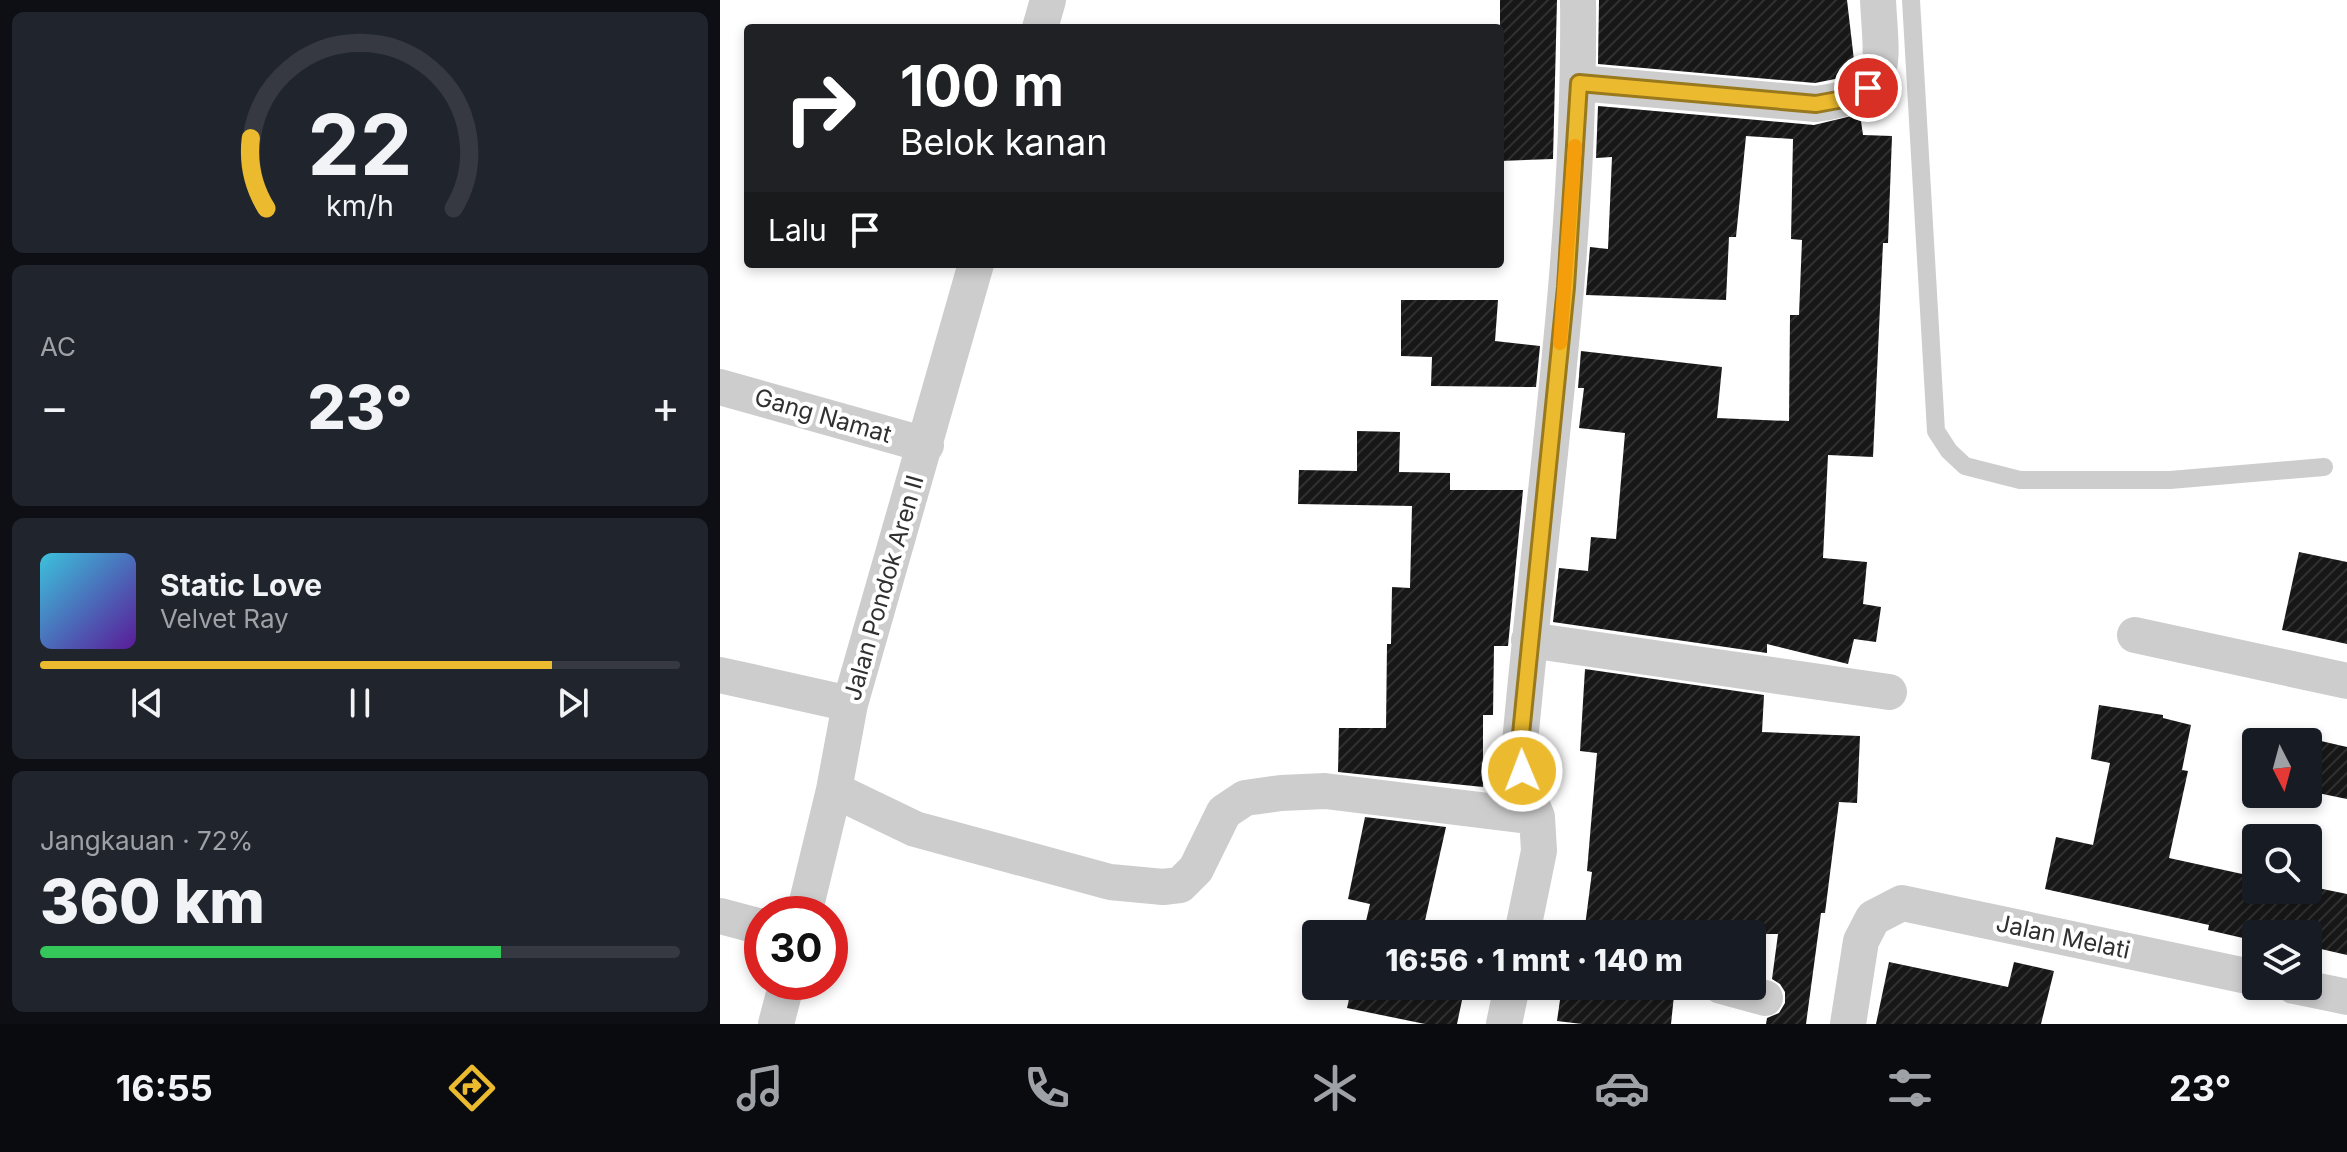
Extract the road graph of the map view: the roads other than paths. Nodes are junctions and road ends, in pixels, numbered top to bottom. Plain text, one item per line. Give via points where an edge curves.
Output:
1 (1048, 0) edge
2 (1578, 0) edge
3 (1878, 0) edge
4 (1911, 0) edge
5 (1041, 24) edge
6 (1579, 83) junction
7 (975, 268) edge
8 (720, 387) edge
9 (926, 445) junction
10 (2324, 467) dead end
11 (2135, 635) dead end
12 (1529, 640) junction
13 (720, 675) edge
14 (2347, 681) edge
15 (1889, 692) dead end
16 (850, 704) junction
17 (834, 790) junction
18 (1537, 817) junction
19 (808, 896) edge
20 (720, 916) edge
21 (1525, 920) edge
22 (744, 922) edge
23 (2242, 975) edge
24 (2322, 992) edge
25 (2347, 997) edge
26 (782, 1000) edge
27 (1509, 1000) edge
28 (776, 1024) edge
29 (1504, 1024) edge
30 (1848, 1024) edge

1 - 5 street
2 - 6 street
3 - 6 street via 1881,68 1868,88 1854,97 1816,104
4 - 10 lane via 1936,431 1949,451 1965,466 2020,480 2170,480
6 - 12 street via 1566,287
7 - 9 street, Jalan Pondok Aren II
8 - 9 street, Gang Namat
9 - 16 street, Jalan Pondok Aren II
11 - 14 street
12 - 15 street
12 - 18 street via 1519,754
13 - 16 street
16 - 17 street, Jalan Pondok Aren II
17 - 18 street via 915,829 1110,882 1163,887 1180,885 1196,869 1224,812 1245,798 1325,791
17 - 19 street, Jalan Pondok Aren II
18 - 21 street via 1539,851
20 - 22 street
23 - 30 street, Jalan Melati via 1902,903 1873,918 1861,941
24 - 25 street
26 - 28 street
27 - 29 street

